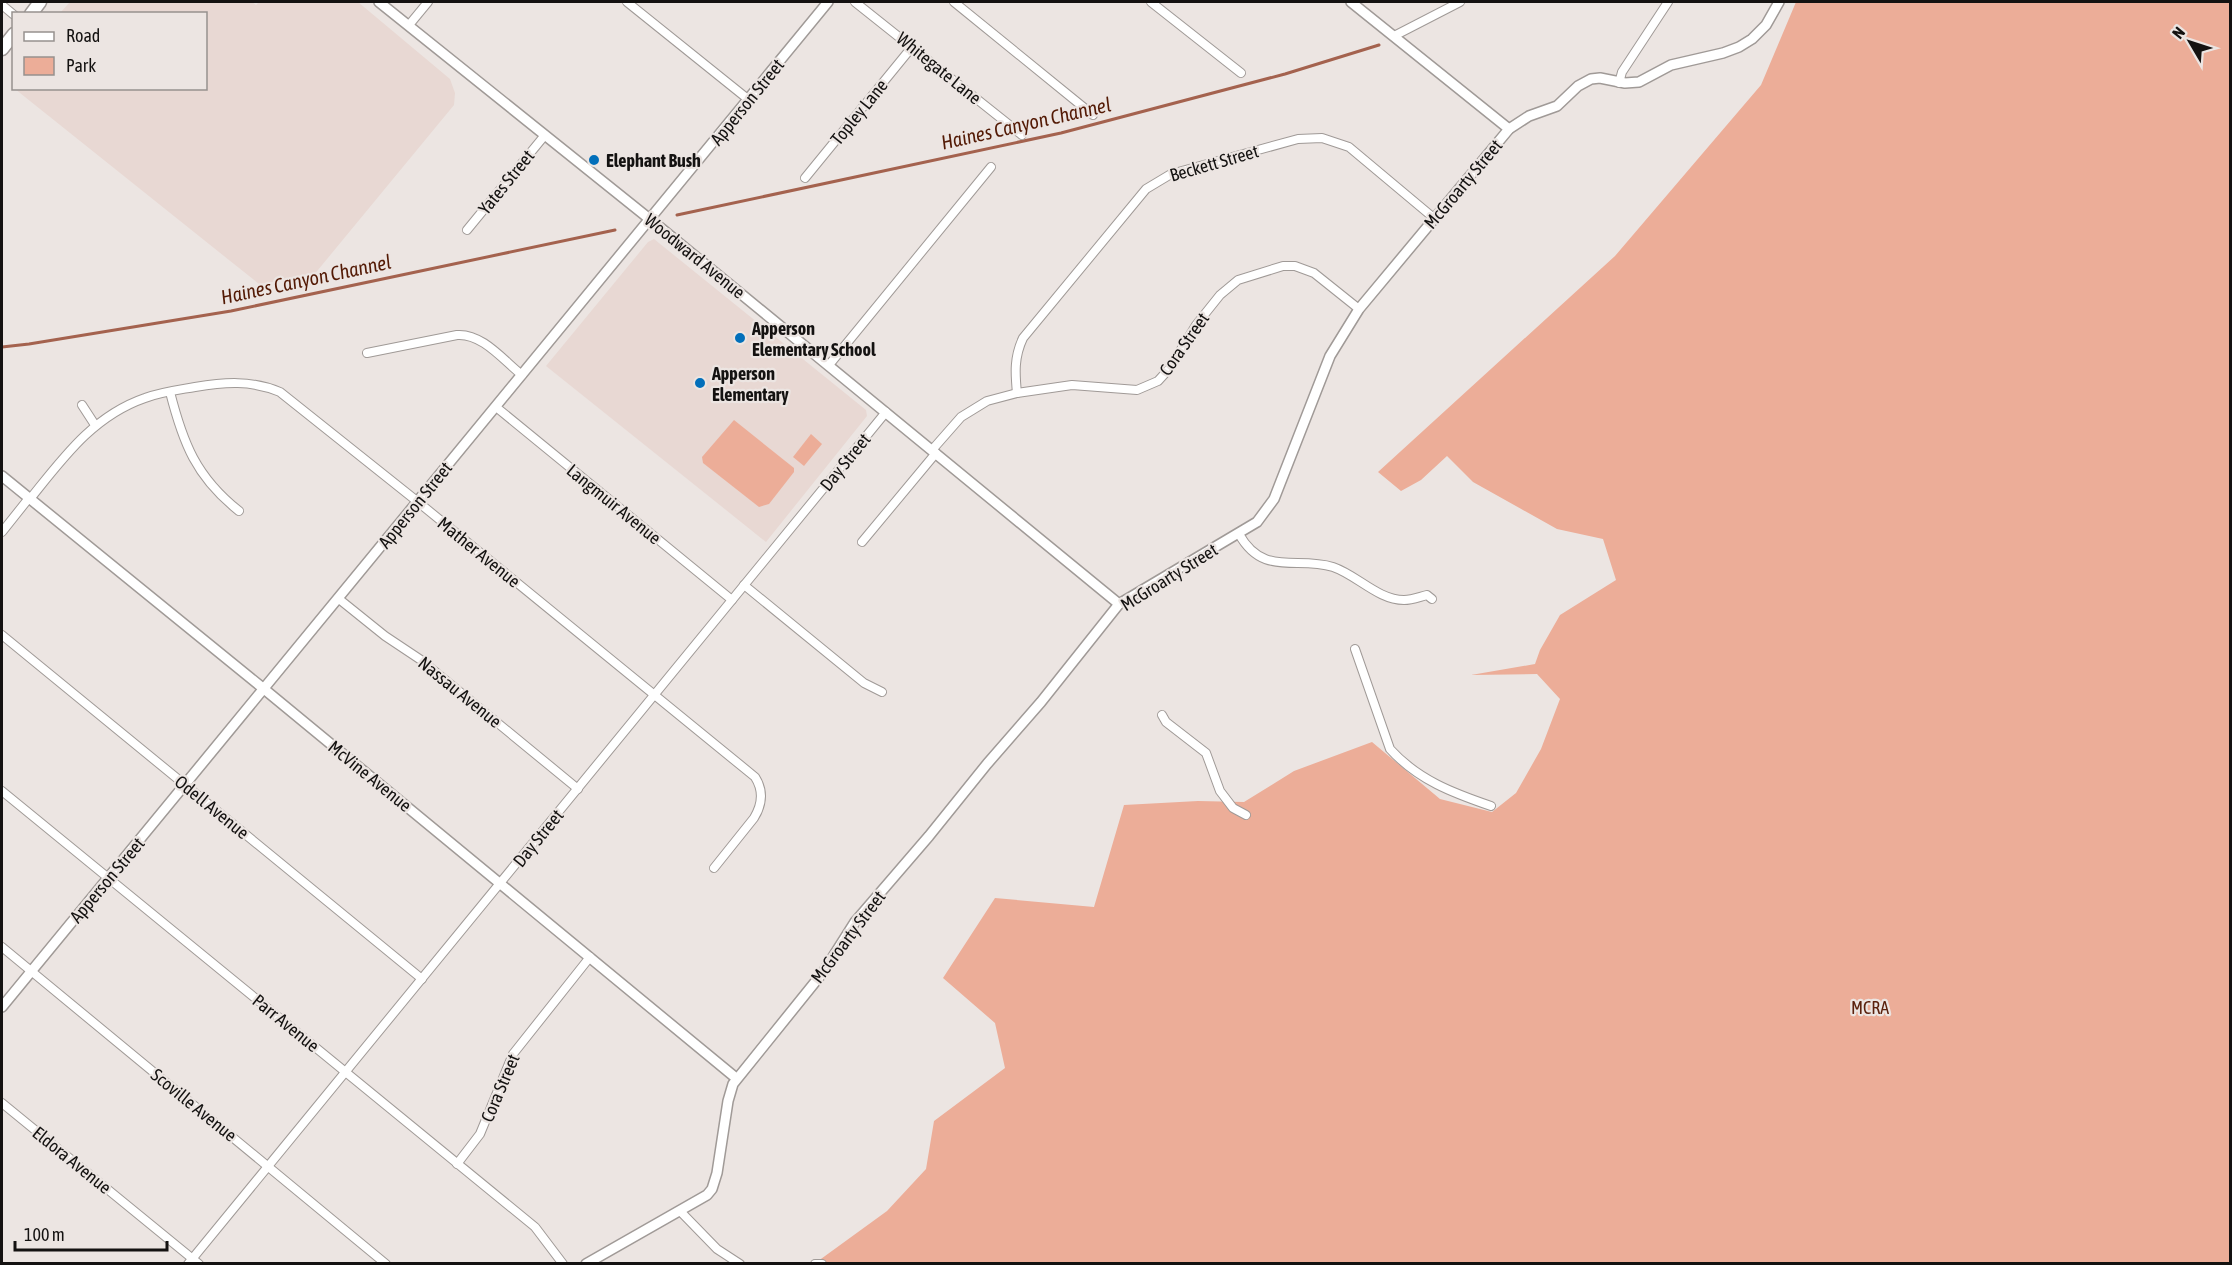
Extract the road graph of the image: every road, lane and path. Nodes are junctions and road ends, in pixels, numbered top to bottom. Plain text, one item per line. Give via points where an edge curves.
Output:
1 (379, 2) edge
2 (428, 2) edge
3 (627, 2) edge
4 (828, 2) edge
5 (855, 2) edge
6 (954, 2) edge
7 (1151, 2) edge
8 (1351, 2) edge
9 (1460, 2) edge
10 (1668, 2) edge
11 (1779, 2) edge
12 (409, 25) junction
13 (12, 36) edge
14 (1394, 36) junction
15 (912, 46) junction
16 (2, 49) edge
17 (1241, 73) dead end
18 (1619, 82) junction
19 (748, 100) junction
20 (1094, 115) dead end
21 (1509, 129) junction
22 (545, 135) junction
23 (1022, 135) dead end
24 (991, 166) dead end
25 (805, 178) dead end
26 (650, 219) junction
27 (1435, 219) junction
28 (467, 230) dead end
29 (1359, 309) junction
30 (367, 353) dead end
31 (829, 365) junction
32 (522, 375) junction
33 (170, 392) junction
34 (1017, 393) junction
35 (82, 405) dead end
36 (496, 407) junction
37 (886, 412) junction
38 (95, 425) junction
39 (934, 451) junction
40 (2, 476) edge
41 (29, 498) junction
42 (418, 502) junction
43 (239, 511) dead end
44 (2, 532) edge
45 (1239, 534) junction
46 (862, 542) dead end
47 (744, 585) junction
48 (339, 598) junction
49 (1432, 599) dead end
50 (732, 600) junction
51 (1119, 604) junction
52 (2, 635) edge
53 (1355, 649) dead end
54 (264, 689) junction
55 (882, 692) dead end
56 (654, 696) junction
57 (1162, 715) dead end
58 (186, 785) junction
59 (578, 789) junction
60 (2, 791) edge
61 (1491, 806) dead end
62 (1246, 815) dead end
63 (714, 868) dead end
64 (109, 878) junction
65 (501, 883) junction
66 (2, 947) edge
67 (590, 957) junction
68 (31, 971) junction
69 (422, 979) junction
70 (2, 1007) edge
71 (345, 1072) junction
72 (736, 1078) junction
73 (2, 1103) edge
74 (458, 1164) junction
75 (268, 1166) junction
76 (680, 1211) junction
77 (193, 1262) edge
78 (386, 1263) edge
79 (563, 1263) edge
80 (586, 1263) edge
81 (740, 1263) edge
82 (814, 1263) edge
83 (822, 1263) edge

1 - 12 street, Woodward Avenue
2 - 12 street
3 - 19 street
4 - 19 street, Apperson Street
5 - 15 street, Whitegate Lane
6 - 20 street
7 - 17 street
8 - 14 street
9 - 14 street
10 - 18 street
11 - 18 street, McGroarty Street via 1766,25 1739,47 1671,65 1639,82
12 - 22 street, Woodward Avenue
13 - 16 main road
14 - 21 street
15 - 23 street, Whitegate Lane
15 - 25 street, Topley Lane
18 - 21 street, McGroarty Street via 1600,78 1585,81 1560,104
19 - 26 street, Apperson Street
21 - 27 street, McGroarty Street
22 - 26 street, Woodward Avenue
22 - 28 street, Yates Street
24 - 31 street
26 - 31 street, Woodward Avenue
26 - 32 street, Apperson Street
27 - 29 street, McGroarty Street
27 - 34 street, Beckett Street via 1349,147 1322,138 1298,139 1171,174 1146,189 1023,338 1017,351
29 - 34 street, Cora Street via 1314,273 1283,266 1228,286 1196,325 1169,369 1150,386 1133,390 1072,385
29 - 45 street, McGroarty Street via 1330,356 1274,499 1260,519
30 - 32 street via 466,335 480,341
31 - 37 street, Woodward Avenue
32 - 36 street, Apperson Street
33 - 38 street, Mather Avenue via 133,403
33 - 42 street, Mather Avenue via 231,382 274,390 291,399
33 - 43 street via 183,438 195,463 210,484
34 - 39 street, Cora Street via 970,410 953,423
35 - 38 street
36 - 42 street, Apperson Street
36 - 50 street, Langmuir Avenue
37 - 39 street, Woodward Avenue
37 - 47 street, Day Street
38 - 41 street, Mather Avenue
39 - 46 street, Cora Street
39 - 51 street, Woodward Avenue
40 - 41 street, McVine Avenue
41 - 44 street, Mather Avenue
41 - 54 street, McVine Avenue
42 - 48 street, Apperson Street
42 - 56 street, Mather Avenue
45 - 49 street via 1246,546 1263,559 1332,567 1392,598
45 - 51 street, McGroarty Street
47 - 50 street, Day Street
47 - 55 street via 864,683
48 - 54 street, Apperson Street
48 - 59 street, Nassau Avenue via 422,660
50 - 56 street, Day Street
51 - 72 street, McGroarty Street via 855,922 824,971
52 - 58 street, Odell Avenue
53 - 61 street via 1390,749 1426,779
54 - 58 street, Apperson Street
54 - 65 street, McVine Avenue
56 - 59 street, Day Street
56 - 63 street, Mather Avenue via 759,783 759,810
57 - 62 street via 1206,753 1224,796 1233,808
58 - 64 street, Apperson Street
58 - 69 street, Odell Avenue
59 - 65 street, Day Street
60 - 64 street, Parr Avenue
64 - 68 street, Apperson Street
64 - 71 street, Parr Avenue
65 - 67 street, McVine Avenue
65 - 69 street, Day Street
66 - 68 street, Scoville Avenue
67 - 72 street, McVine Avenue
67 - 74 street, Cora Street via 513,1054 480,1134
68 - 70 street, Apperson Street
68 - 75 street, Scoville Avenue
69 - 71 street, Day Street
71 - 74 street, Parr Avenue
71 - 75 street, Day Street
72 - 76 street, McGroarty Street via 730,1091 724,1141 712,1189
73 - 77 street, Eldora Avenue
74 - 79 street, Parr Avenue via 535,1227
75 - 77 street, Day Street
75 - 78 street, Scoville Avenue
76 - 80 street, McGroarty Street
76 - 81 street via 717,1249
82 - 83 street

